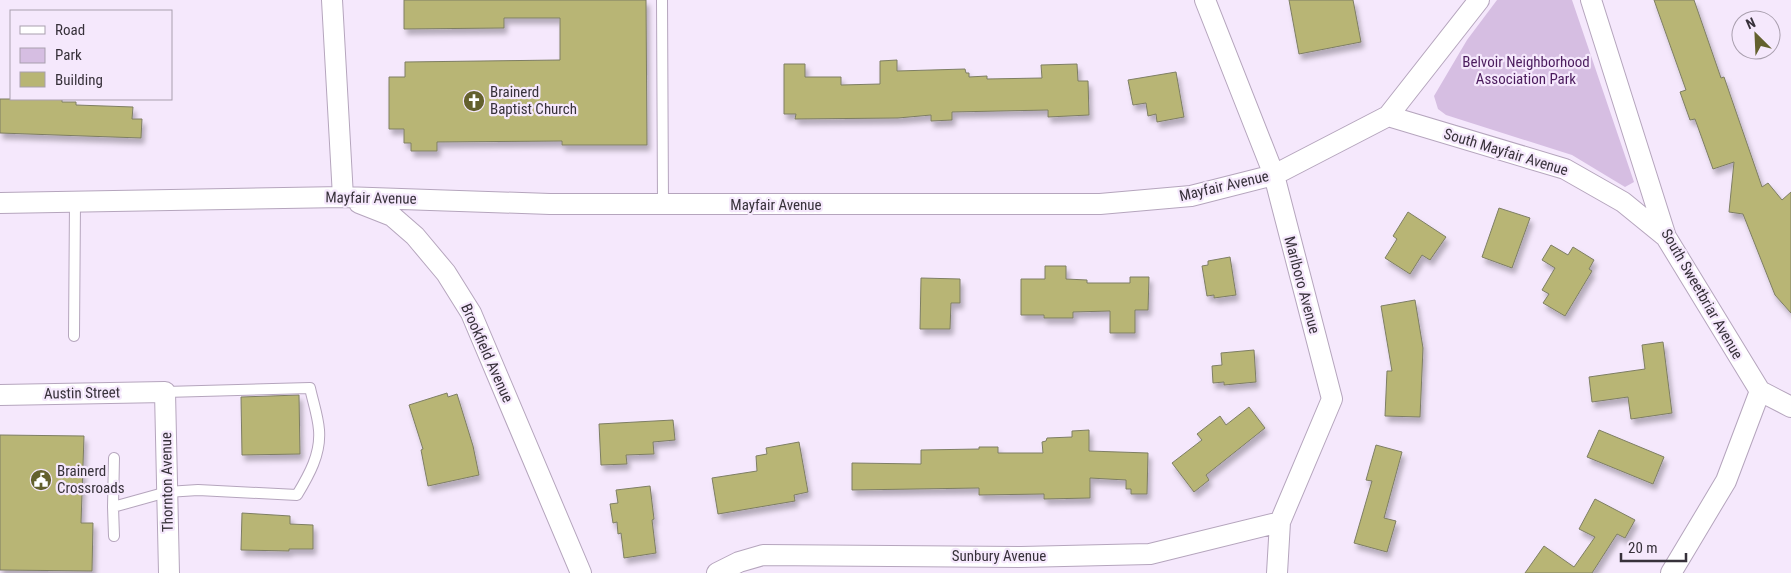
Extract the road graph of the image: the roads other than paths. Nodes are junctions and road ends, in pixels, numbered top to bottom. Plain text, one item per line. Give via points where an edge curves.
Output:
1 (332, 0) edge
2 (662, 0) edge
3 (1206, 0) edge
4 (1478, 0) edge
5 (1590, 0) edge
6 (1388, 116) junction
7 (1274, 176) junction
8 (343, 197) junction
9 (75, 202) junction
10 (0, 203) edge
11 (663, 204) junction
12 (1666, 237) junction
13 (74, 336) dead end
14 (1760, 391) junction
15 (165, 392) junction
16 (0, 395) edge
17 (1791, 407) edge
18 (114, 458) dead end
19 (167, 492) junction
20 (113, 507) junction
21 (1280, 522) junction
22 (114, 536) dead end
23 (169, 573) edge
24 (581, 573) edge
25 (717, 573) edge
26 (1277, 573) edge
27 (1671, 573) edge

1 - 8 street
2 - 11 lane
3 - 7 street, Marlboro Avenue
4 - 6 street, Mayfair Avenue
5 - 12 street, South Sweetbriar Avenue
6 - 7 street, Mayfair Avenue
6 - 12 street, South Mayfair Avenue via 1565,168 1624,202
7 - 11 street, Mayfair Avenue via 1191,196 1100,204
7 - 21 street, Marlboro Avenue via 1332,399
8 - 9 street, Mayfair Avenue
8 - 11 street, Mayfair Avenue
8 - 24 street, Brookfield Avenue via 392,216 415,236 446,273 472,313
9 - 10 street, Mayfair Avenue
9 - 13 lane
12 - 14 street, South Sweetbriar Avenue
14 - 17 street
14 - 27 street via 1726,481
15 - 16 street, Austin Street
15 - 19 street, Thornton Avenue
15 - 19 lane via 310,388 319,430 318,450 297,495 198,490
18 - 20 lane
19 - 20 lane
19 - 23 street, Thornton Avenue
20 - 22 lane
21 - 25 street, Sunbury Avenue via 1150,554 1022,557 763,555
21 - 26 street, Marlboro Avenue

